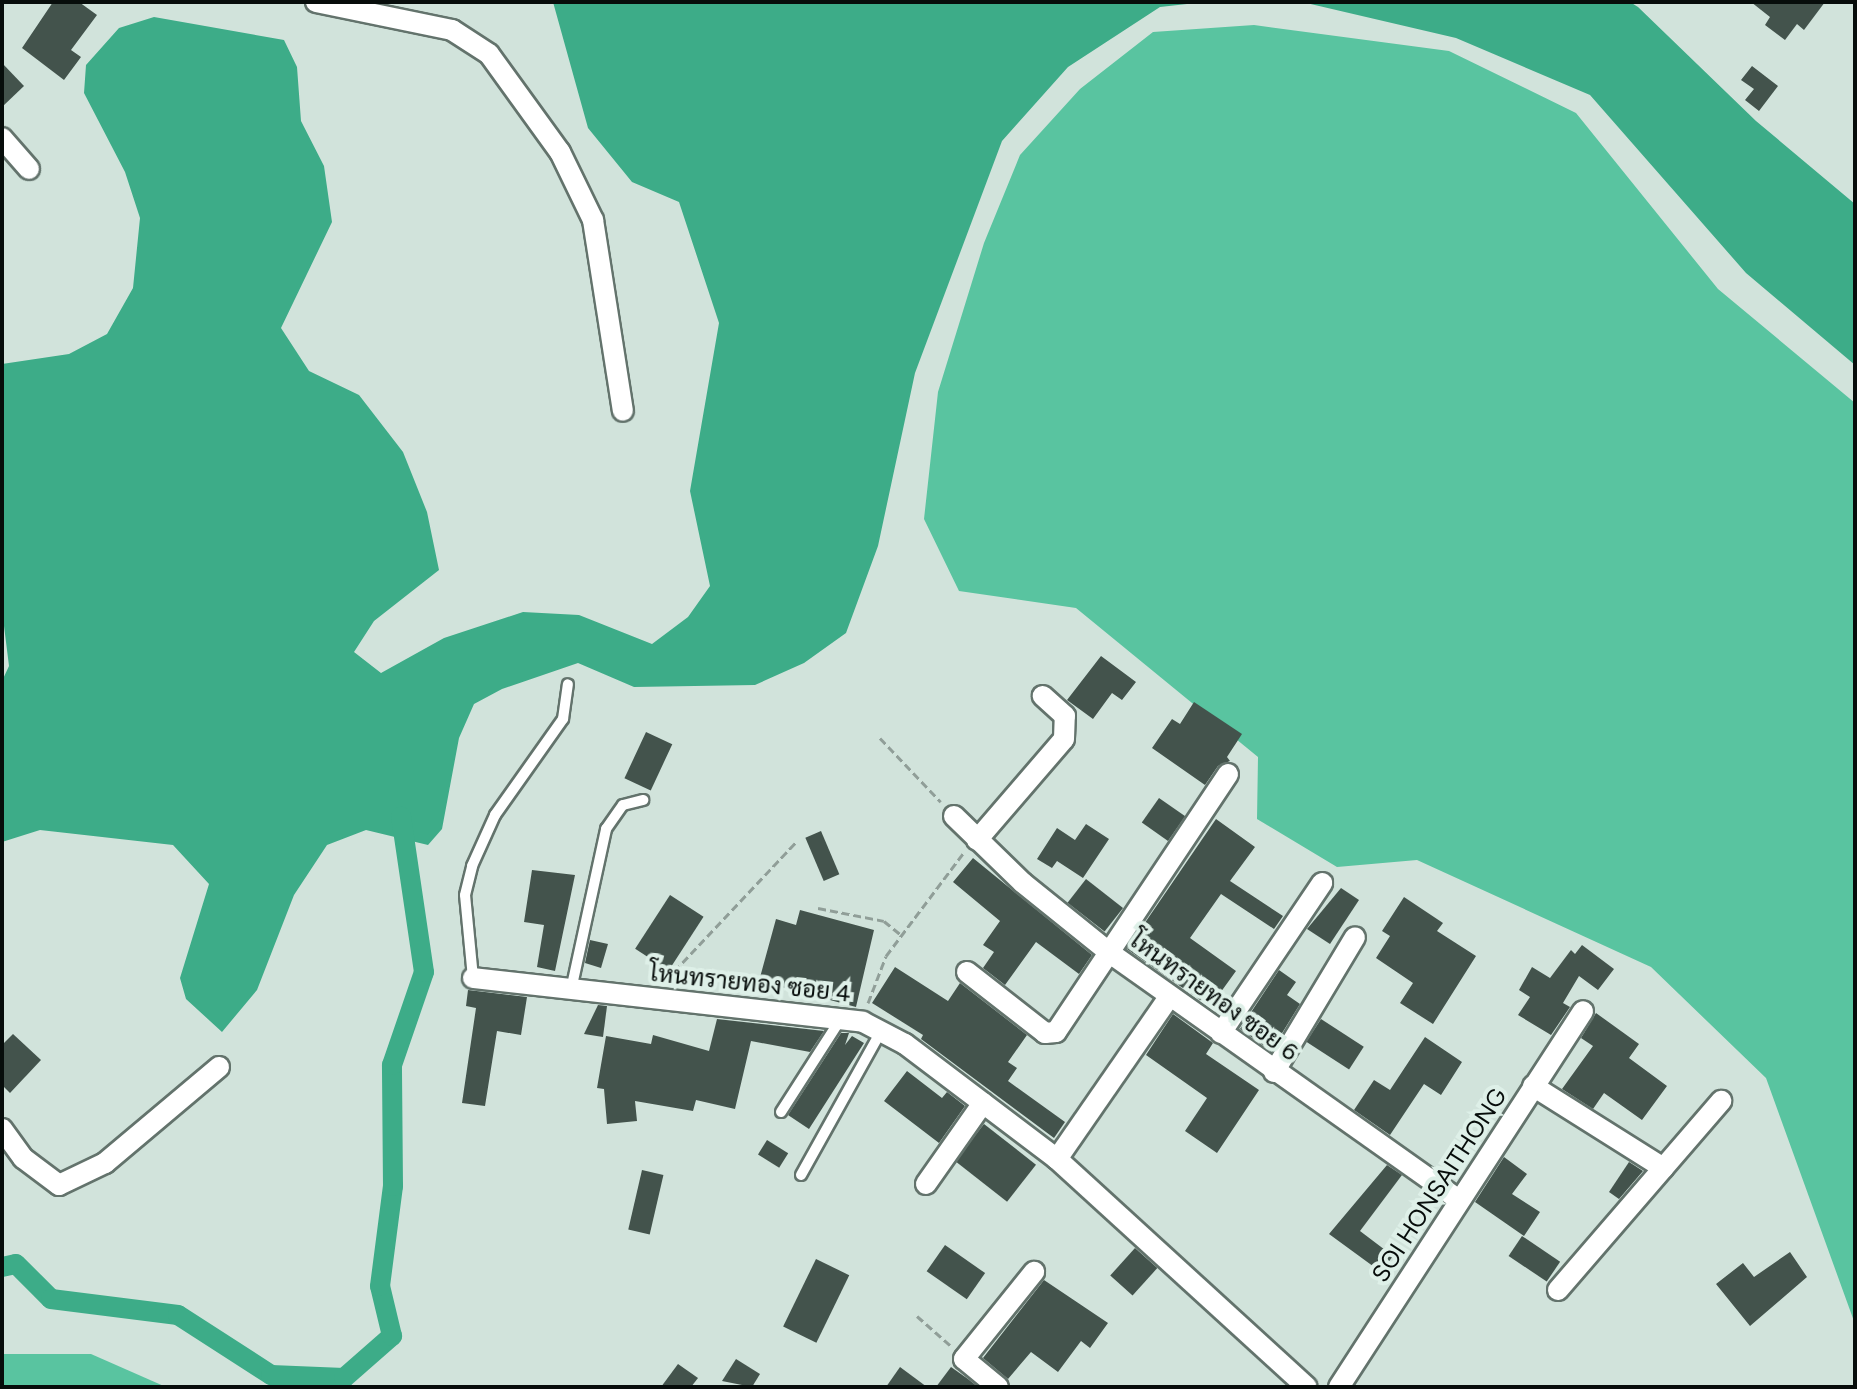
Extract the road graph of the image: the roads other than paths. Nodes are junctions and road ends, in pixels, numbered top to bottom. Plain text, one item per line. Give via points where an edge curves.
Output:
1 (316, 2) edge
2 (2, 138) edge
3 (29, 169) dead end
4 (623, 411) dead end
5 (568, 684) dead end
6 (1043, 696) dead end
7 (1228, 774) dead end
8 (643, 800) dead end
9 (954, 816) road end
10 (977, 840) junction
11 (1322, 883) dead end
12 (1355, 937) dead end
13 (1110, 953) junction
14 (967, 972) dead end
15 (473, 978) joint
16 (571, 990) junction
17 (1170, 996) junction
18 (1583, 1011) dead end
19 (840, 1020) junction
20 (872, 1026) junction
21 (1221, 1033) junction
22 (219, 1067) dead end
23 (1274, 1072) junction
24 (1533, 1086) junction
25 (1721, 1101) dead end
26 (983, 1103) junction
27 (781, 1112) dead end
28 (2, 1129) edge
29 (1057, 1159) junction
30 (1663, 1168) junction
31 (801, 1175) dead end
32 (926, 1184) dead end
33 (1458, 1199) junction
34 (1034, 1272) dead end
35 (1558, 1290) dead end
36 (1346, 1384) edge
37 (998, 1387) edge
38 (1307, 1387) edge

1 - 4 street via 452,30 489,54 560,152 593,220
2 - 3 street
5 - 15 lane, โหนทรายทอง ซอย 4 via 563,719 495,815 472,866 465,895
6 - 10 street via 1065,716 1064,739
7 - 13 street
8 - 16 lane via 623,805 606,829
9 - 10 street, โหนทรายทอง ซอย 6
10 - 13 street, โหนทรายทอง ซอย 6
11 - 21 street
12 - 23 street
13 - 14 street via 1051,1034
13 - 17 street, โหนทรายทอง ซอย 6
15 - 16 street, โหนทรายทอง ซอย 4
16 - 19 street, โหนทรายทอง ซอย 4
17 - 21 street, โหนทรายทอง ซอย 6
17 - 29 street
18 - 24 street, SOI HONSAITHONG
19 - 20 street, โหนทรายทอง ซอย 4
19 - 27 lane
20 - 26 street
20 - 31 lane
21 - 23 street, โหนทรายทอง ซอย 6
22 - 28 street via 105,1163 59,1185 23,1158
23 - 33 street, โหนทรายทอง ซอย 6
24 - 30 street
24 - 33 street, SOI HONSAITHONG
25 - 30 street
26 - 29 street
26 - 32 street
29 - 38 street
30 - 35 street
33 - 36 street, SOI HONSAITHONG
34 - 37 street via 964,1359

